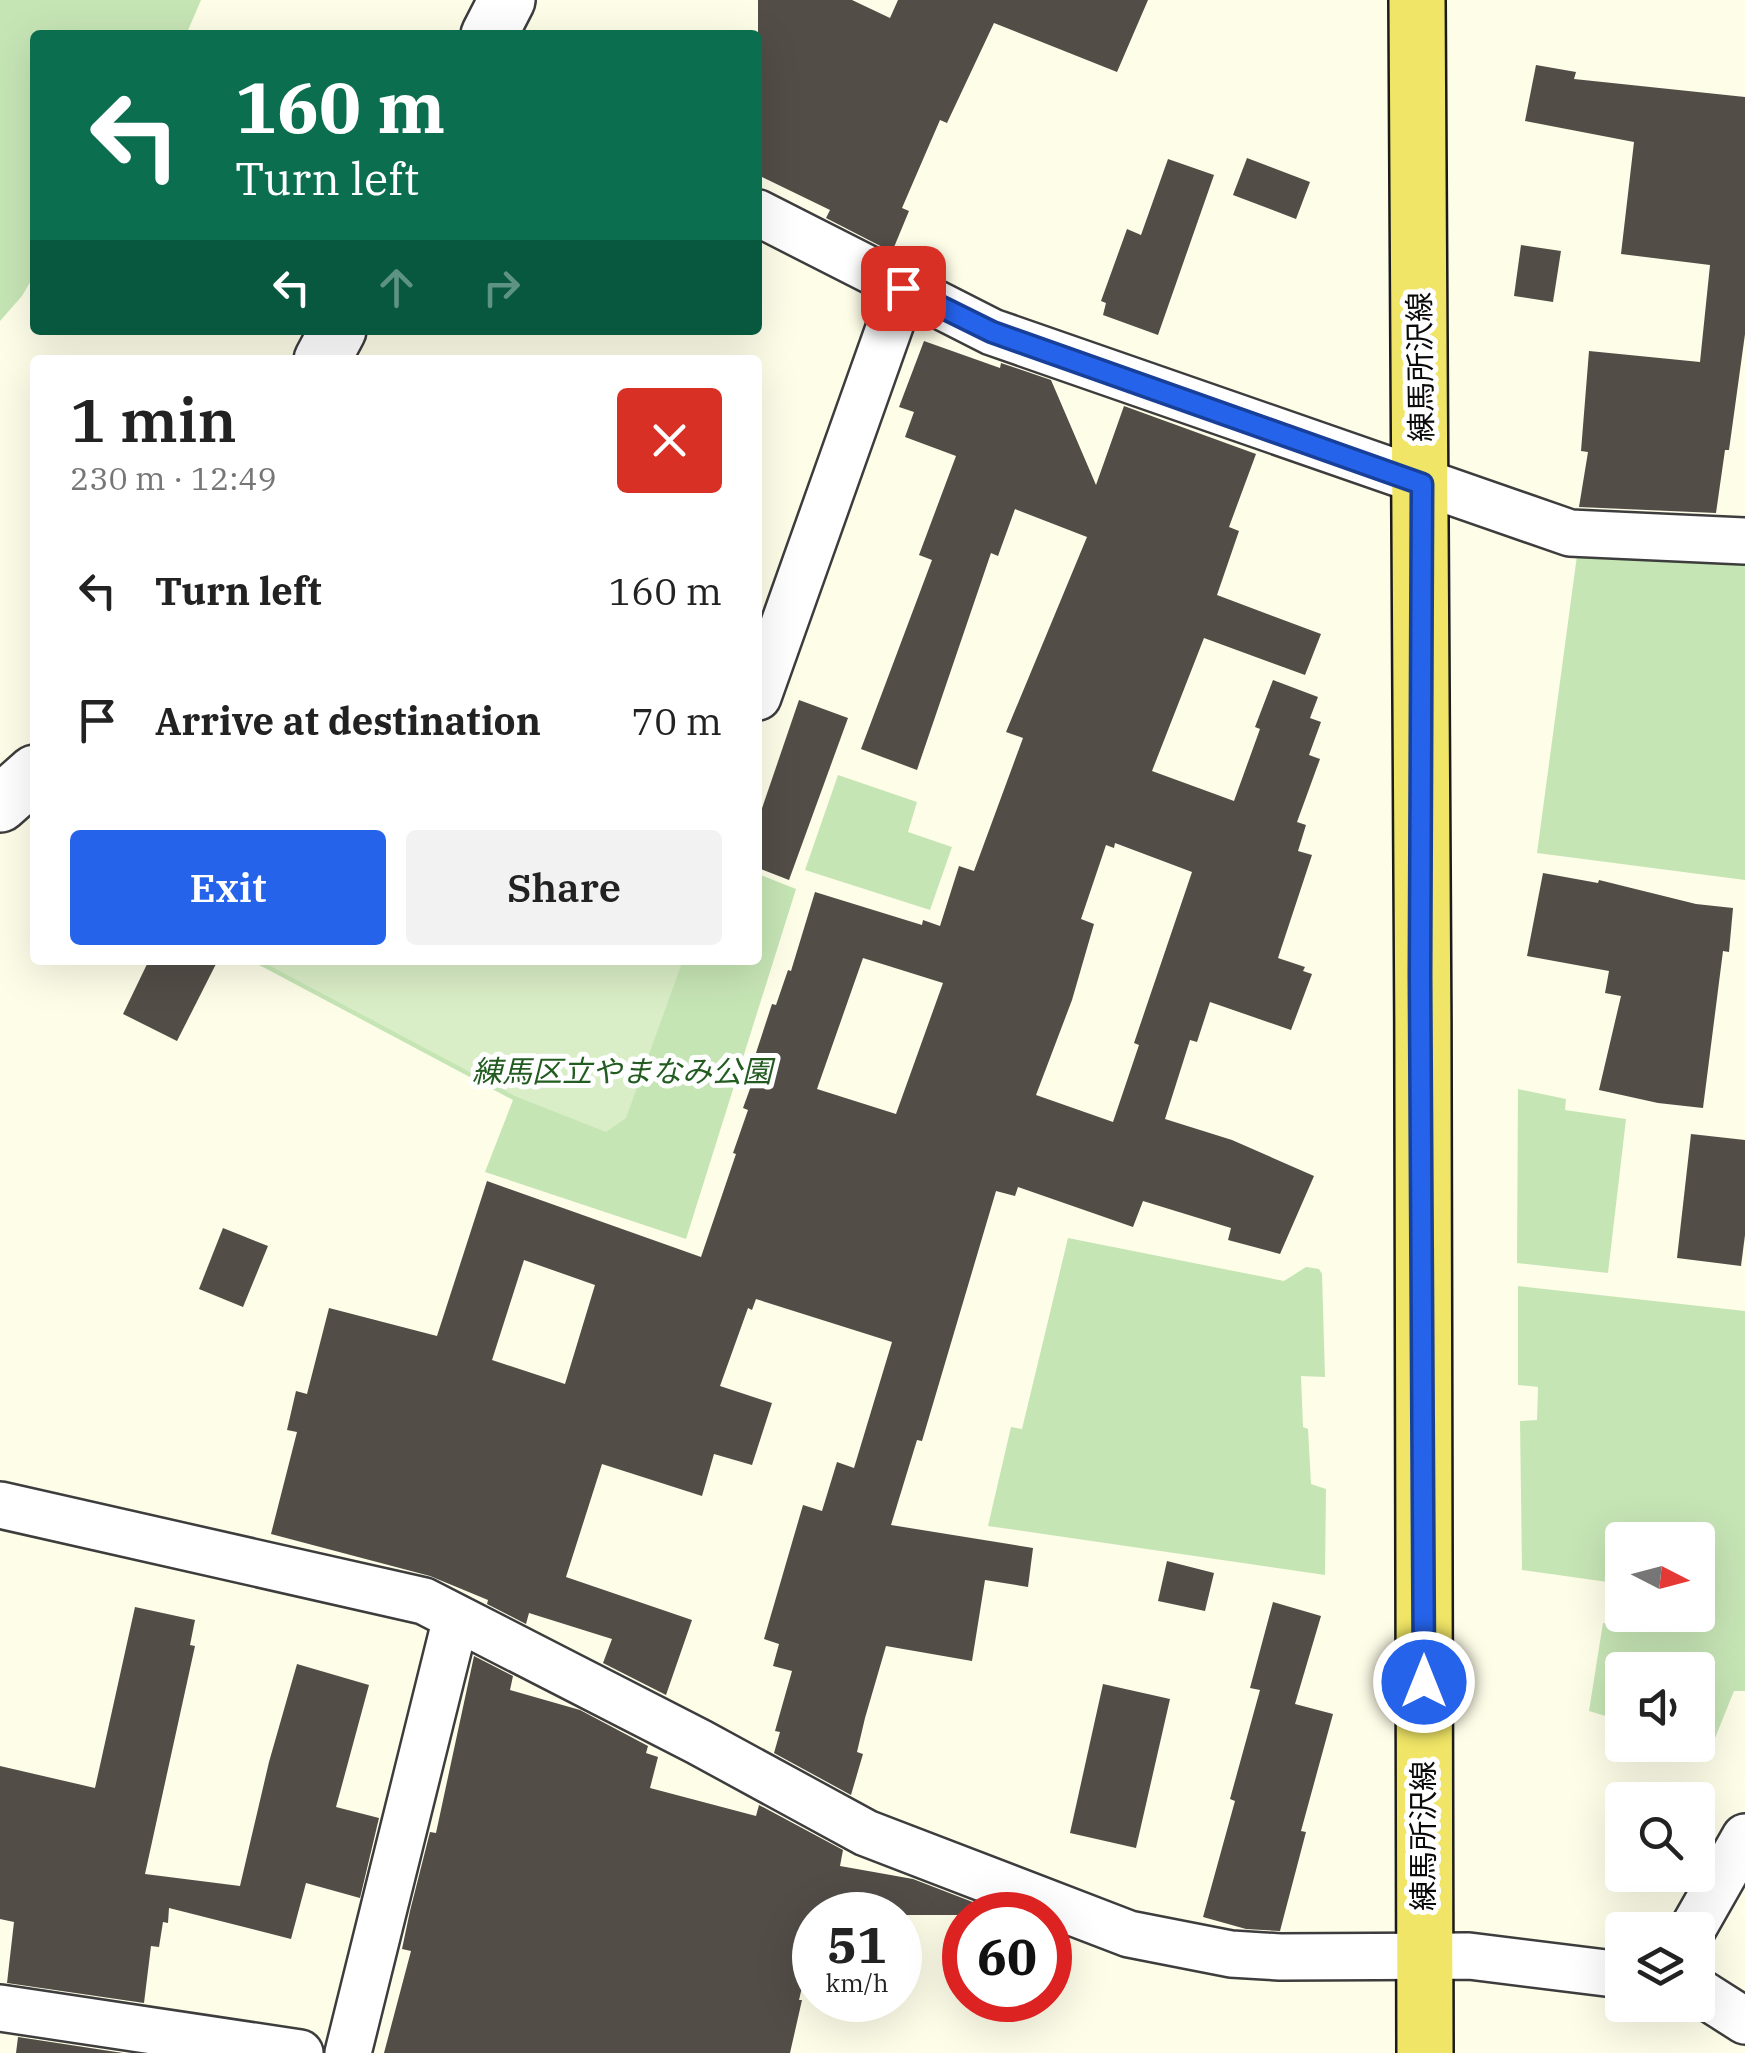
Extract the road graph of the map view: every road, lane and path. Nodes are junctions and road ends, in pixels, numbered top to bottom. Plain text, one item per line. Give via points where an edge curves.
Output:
1 (507, 0) edge
2 (1418, 0) edge
3 (492, 30) edge
4 (762, 215) edge
5 (903, 288) junction
6 (1422, 484) junction
7 (1745, 541) edge
8 (762, 686) edge
9 (30, 778) edge
10 (0, 804) edge
11 (0, 1505) edge
12 (456, 1618) junction
13 (1745, 1837) edge
14 (1702, 1912) edge
15 (1425, 1957) junction
16 (1605, 1972) edge
17 (1715, 2002) edge
18 (0, 2008) edge
19 (1745, 2021) edge
20 (300, 2053) edge
21 (348, 2053) edge
22 (1425, 2053) edge

1 - 3 street
2 - 6 main road, 練馬所沢線
4 - 5 street
5 - 6 street via 992,332
5 - 8 street
6 - 7 street via 1570,533
6 - 15 main road, 練馬所沢線
9 - 10 street
11 - 12 street via 424,1602
12 - 15 street via 866,1832 1130,1934 1232,1954
12 - 21 street
13 - 14 street
15 - 16 street
15 - 22 main road, 練馬所沢線
17 - 19 street
18 - 20 street

